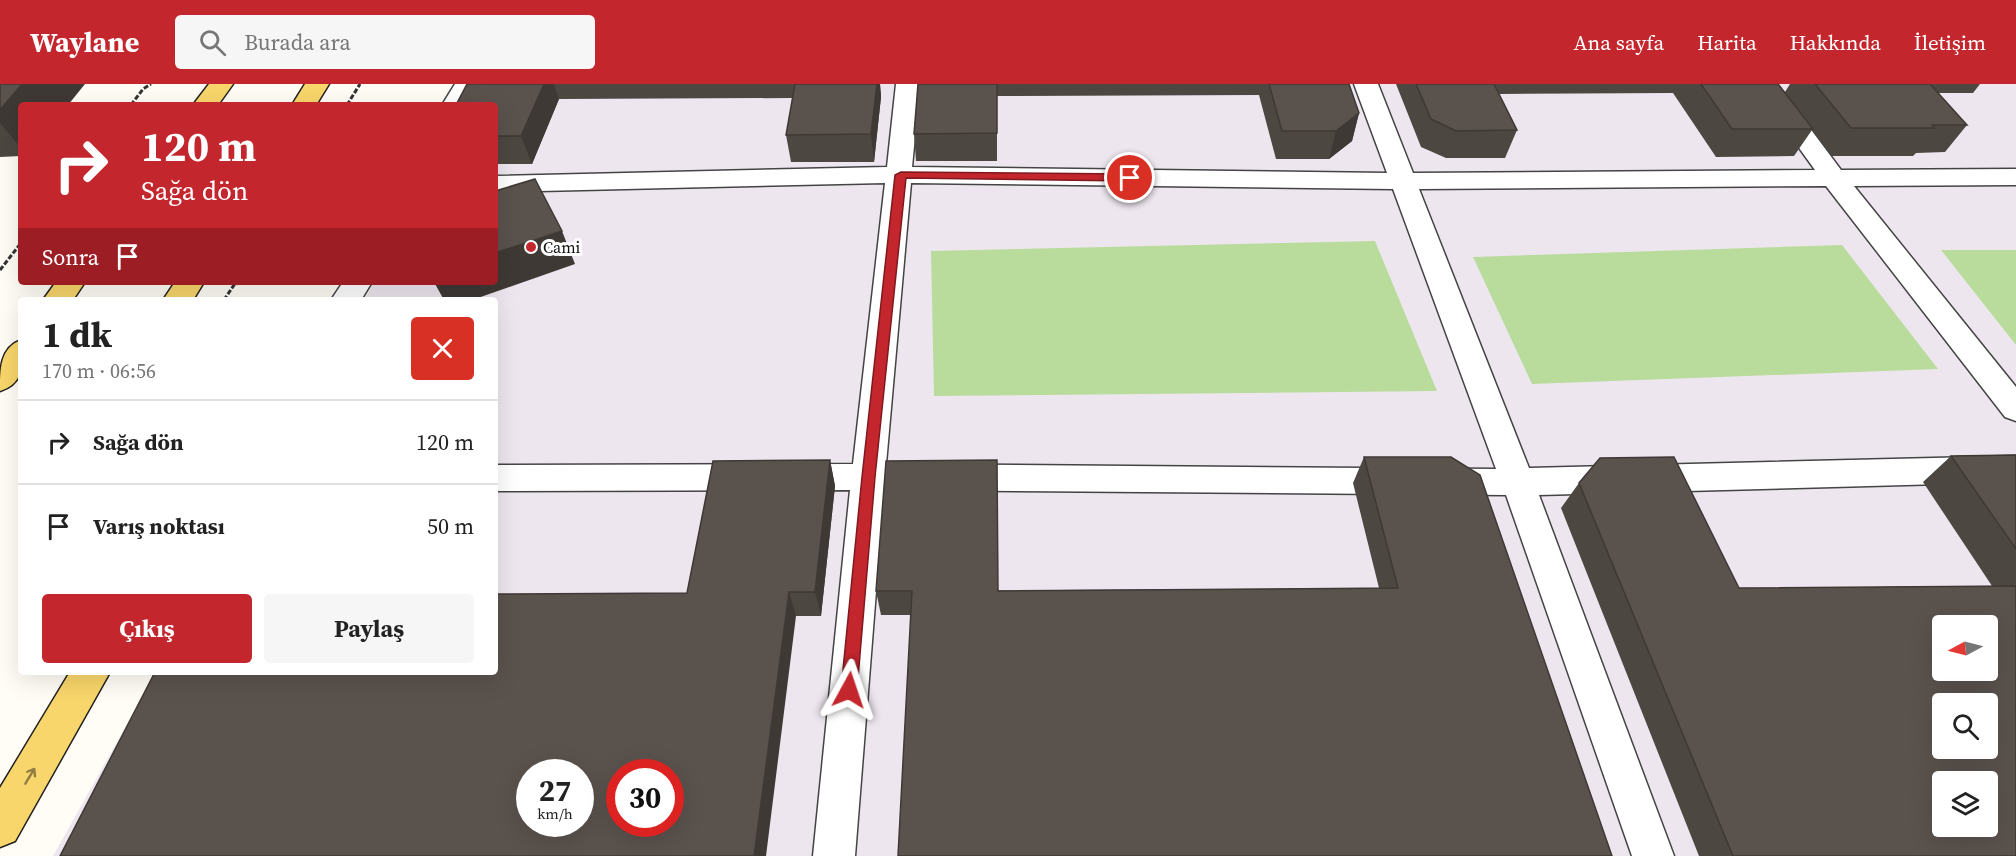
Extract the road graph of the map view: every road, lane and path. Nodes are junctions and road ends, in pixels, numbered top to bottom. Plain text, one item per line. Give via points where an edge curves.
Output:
1 (151, 84) edge
2 (221, 84) edge
3 (318, 84) edge
4 (360, 84) edge
5 (467, 84) edge
6 (908, 84) edge
7 (1366, 84) edge
8 (1765, 84) edge
9 (133, 102) edge
10 (207, 102) edge
11 (306, 102) edge
12 (349, 102) edge
13 (456, 102) edge
14 (901, 175) junction
15 (2016, 177) edge
16 (1835, 180) junction
17 (1405, 181) junction
18 (498, 184) edge
19 (18, 247) edge
20 (0, 270) edge
21 (2016, 409) edge
22 (2016, 469) edge
23 (868, 477) junction
24 (498, 478) edge
25 (1518, 483) junction
26 (89, 675) edge
27 (0, 826) edge
28 (834, 856) edge
29 (1653, 856) edge

1 - 9 path
2 - 10 main road
3 - 11 main road
4 - 12 path
5 - 13 street
6 - 14 street
7 - 17 street
8 - 16 street
14 - 17 street
14 - 18 street
14 - 23 street
15 - 16 street
16 - 17 street
16 - 21 street
17 - 25 street
19 - 20 path
22 - 25 street
23 - 24 street
23 - 25 street
23 - 28 street
25 - 29 street
27 -> 26 main road

